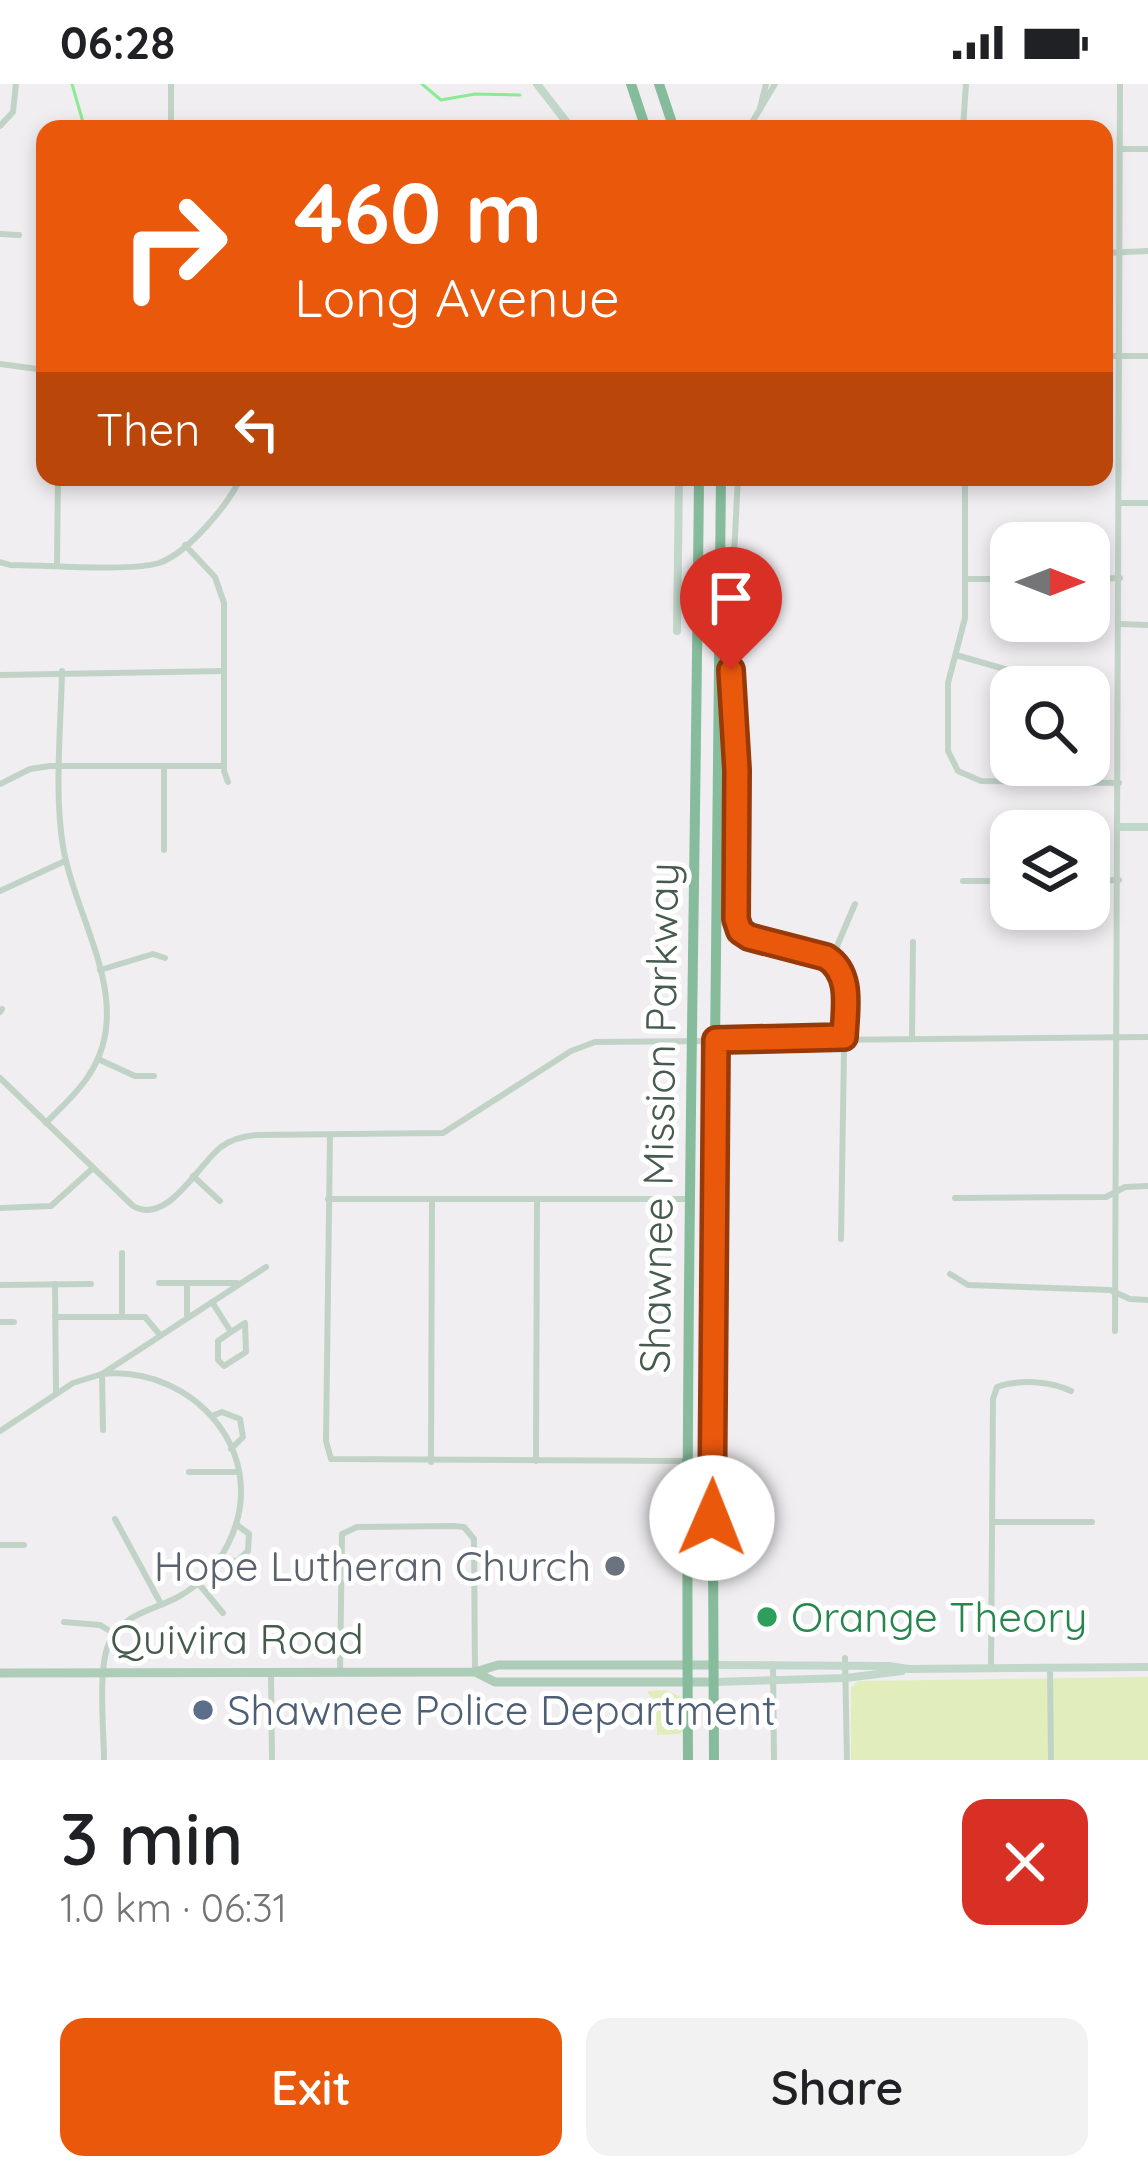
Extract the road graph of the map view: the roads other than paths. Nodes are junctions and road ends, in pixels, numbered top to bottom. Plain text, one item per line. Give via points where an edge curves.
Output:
1 (16, 84) edge
2 (170, 84) edge
3 (537, 84) edge
4 (631, 84) edge
5 (659, 84) edge
6 (766, 84) edge
7 (775, 84) edge
8 (966, 84) edge
9 (1120, 84) edge
10 (760, 108) junction
11 (171, 120) edge
12 (565, 120) edge
13 (643, 120) edge
14 (671, 120) edge
15 (753, 120) edge
16 (964, 120) edge
17 (0, 126) edge
18 (1121, 149) junction
19 (1148, 149) edge
20 (0, 235) edge
21 (19, 235) dead end
22 (1148, 251) edge
23 (1113, 253) edge
24 (1121, 253) junction
25 (1113, 356) edge
26 (1120, 356) junction
27 (1148, 356) edge
28 (0, 364) edge
29 (36, 369) edge
30 (58, 486) edge
31 (237, 486) edge
32 (679, 486) edge
33 (701, 486) edge
34 (708, 486) edge
35 (721, 486) edge
36 (738, 486) edge
37 (965, 486) edge
38 (721, 502) junction
39 (1120, 503) junction
40 (1148, 503) edge
41 (185, 545) junction
42 (0, 562) edge
43 (58, 566) junction
44 (1110, 578) edge
45 (1120, 578) junction
46 (965, 579) junction
47 (990, 579) edge
48 (1120, 624) junction
49 (1148, 625) edge
50 (677, 631) dead end
51 (956, 655) junction
52 (995, 666) edge
53 (62, 671) junction
54 (224, 671) junction
55 (0, 675) edge
56 (61, 766) junction
57 (164, 766) junction
58 (224, 766) junction
59 (228, 782) dead end
60 (697, 783) junction
61 (1120, 783) junction
62 (0, 784) edge
63 (717, 808) junction
64 (696, 810) junction
65 (1119, 827) junction
66 (1148, 827) edge
67 (717, 842) junction
68 (164, 850) dead end
69 (65, 860) junction
70 (1110, 880) edge
71 (1119, 880) junction
72 (963, 881) dead end
73 (990, 881) edge
74 (0, 890) edge
75 (855, 904) dead end
76 (913, 942) dead end
77 (165, 958) dead end
78 (830, 960) junction
79 (100, 970) junction
80 (844, 1037) junction
81 (1118, 1037) junction
82 (1148, 1037) edge
83 (912, 1038) junction
84 (694, 1040) junction
85 (716, 1040) junction
86 (98, 1059) junction
87 (154, 1076) dead end
88 (0, 1078) edge
89 (46, 1123) junction
90 (330, 1135) junction
91 (93, 1168) junction
92 (193, 1176) junction
93 (1148, 1186) edge
94 (1117, 1192) junction
95 (955, 1198) dead end
96 (328, 1199) junction
97 (432, 1199) junction
98 (693, 1199) junction
99 (537, 1200) junction
100 (220, 1202) dead end
101 (0, 1208) edge
102 (841, 1240) dead end
103 (122, 1253) dead end
104 (266, 1267) dead end
105 (950, 1274) dead end
106 (159, 1283) dead end
107 (187, 1283) junction
108 (241, 1283) junction
109 (55, 1284) junction
110 (91, 1284) dead end
111 (0, 1285) edge
112 (1116, 1294) junction
113 (1148, 1300) edge
114 (212, 1301) junction
115 (122, 1316) junction
116 (55, 1317) junction
117 (187, 1317) junction
118 (0, 1322) edge
119 (14, 1322) dead end
120 (1115, 1331) dead end
121 (231, 1332) junction
122 (160, 1335) junction
123 (102, 1374) junction
124 (1071, 1391) dead end
125 (56, 1393) junction
126 (212, 1416) junction
127 (103, 1430) dead end
128 (0, 1431) edge
129 (231, 1449) junction
130 (536, 1461) junction
131 (687, 1461) junction
132 (431, 1462) junction
133 (188, 1472) dead end
134 (238, 1472) junction
135 (712, 1518) junction
136 (115, 1519) dead end
137 (992, 1522) junction
138 (1092, 1522) dead end
139 (235, 1523) junction
140 (0, 1545) edge
141 (23, 1545) dead end
142 (218, 1560) junction
143 (198, 1583) junction
144 (161, 1604) junction
145 (223, 1613) dead end
146 (64, 1622) dead end
147 (115, 1634) junction
148 (773, 1664) junction
149 (559, 1665) junction
150 (687, 1665) junction
151 (713, 1665) junction
152 (1148, 1667) edge
153 (845, 1668) junction
154 (991, 1668) junction
155 (1050, 1668) junction
156 (271, 1671) junction
157 (340, 1671) junction
158 (0, 1672) edge
159 (105, 1672) junction
160 (475, 1672) junction
161 (774, 1681) junction
162 (559, 1682) junction
163 (688, 1682) junction
164 (713, 1682) junction
165 (104, 1760) edge
166 (272, 1760) edge
167 (688, 1760) edge
168 (714, 1760) edge
169 (774, 1760) edge
170 (847, 1760) edge
171 (1051, 1760) edge

1 - 17 street via 15,104
2 - 11 street
3 - 12 main road
4 - 13 highway
5 - 14 highway
6 - 10 street
7 - 10 street
8 - 16 street
9 - 18 street
10 - 15 street
18 - 19 street
18 - 24 street
20 - 21 street
22 - 24 street
23 - 24 street
24 - 26 street
25 - 26 street
26 - 27 street
26 - 39 street
28 - 29 street
30 - 43 street
31 - 41 street
32 - 50 main road
33 - 60 highway, Shawnee Mission Parkway
34 - 38 highway
35 - 38 highway, Shawnee Mission Parkway
36 - 78 street via 731,614 736,919 749,937
37 - 46 street
38 - 63 highway, Shawnee Mission Parkway
39 - 40 street
39 - 45 street
41 - 43 street via 148,566
41 - 54 street via 220,587
42 - 43 street
44 - 45 street
45 - 48 street
46 - 47 street
46 - 51 street
48 - 49 street
48 - 61 street
51 - 52 street
51 - 61 street via 948,751 958,770 981,781
53 - 54 street
53 - 55 street
53 - 56 street
54 - 58 street
56 - 57 street
56 - 62 street
56 - 69 street
57 - 58 street
57 - 68 street
58 - 59 street
60 - 63 highway
60 - 64 highway, Shawnee Mission Parkway
61 - 65 street
63 - 67 highway, Shawnee Mission Parkway
64 - 67 highway
64 - 84 highway, Shawnee Mission Parkway
65 - 66 main road
65 - 71 street
67 - 85 highway, Shawnee Mission Parkway
69 - 74 street
69 - 79 street
70 - 71 street
71 - 81 street
72 - 73 street
75 - 78 street
76 - 83 street
77 - 79 street via 153,954
78 - 80 street via 844,980
79 - 86 street via 108,1023
80 - 83 street
80 - 85 street
80 - 102 street
81 - 82 street
81 - 83 street
81 - 94 street
84 - 85 street
84 - 90 street via 584,1045 443,1133
84 - 98 highway, Shawnee Mission Parkway
85 - 135 highway, Shawnee Mission Parkway
86 - 87 street
86 - 89 street
88 - 89 street
89 - 91 street
90 - 92 street via 233,1140
90 - 96 street
91 - 92 street via 146,1212
91 - 101 street via 51,1206
92 - 100 street
93 - 94 street
94 - 95 street
94 - 112 street
96 - 97 street
96 - 132 street via 332,1459
97 - 99 street
97 - 132 street
98 - 99 street
98 - 131 highway, Shawnee Mission Parkway
99 - 130 street
103 - 115 street
104 - 108 street
105 - 112 street via 968,1285
106 - 107 street
107 - 108 street
107 - 117 street
108 - 114 street
109 - 110 street
109 - 111 street
109 - 116 street
112 - 113 street
112 - 120 street
114 - 117 street
114 - 121 street
115 - 116 street
115 - 122 street via 145,1317
116 - 125 street
117 - 122 street
118 - 119 street
121 - 121 street via 218,1341 224,1366 246,1352 245,1323
122 - 123 street
123 - 125 street
123 - 126 street via 167,1382
123 - 127 street
124 - 137 street via 1056,1384 997,1387
125 - 128 street
126 - 129 street
126 - 129 street via 239,1419 243,1437
129 - 134 street
130 - 131 street
130 - 132 street
131 - 135 highway via 698,1469
131 - 150 highway, Shawnee Mission Parkway
133 - 134 street
134 - 139 street
135 - 151 highway, Shawnee Mission Parkway
136 - 144 street
137 - 138 street
137 - 154 street
139 - 142 street
139 - 142 street via 249,1534 248,1551 237,1562
140 - 141 street
142 - 143 street
143 - 144 street
143 - 145 street
144 - 147 street via 130,1616
146 - 147 street
147 - 159 street
148 - 151 main road, Quivira Road
148 - 153 main road, Quivira Road
148 - 161 street
149 - 150 main road, Quivira Road
149 - 160 main road, Quivira Road
149 - 162 main road
150 - 151 main road, Quivira Road
150 - 163 highway, Shawnee Mission Parkway
151 - 164 highway, Shawnee Mission Parkway
152 - 155 main road, Quivira Road
153 - 154 main road, Quivira Road
153 - 161 main road, Quivira Road
153 - 170 street
154 - 155 main road, Quivira Road
155 - 171 street
156 - 157 main road, Quivira Road
156 - 159 main road, Quivira Road
156 - 166 street
157 - 160 main road, Quivira Road
157 - 160 street via 342,1534 453,1526 474,1539
158 - 159 main road, Quivira Road
159 - 165 street
160 - 162 main road, Quivira Road via 495,1682
161 - 164 main road, Quivira Road
161 - 169 street
162 - 163 main road, Quivira Road
163 - 164 main road, Quivira Road
163 - 167 highway, Shawnee Mission Parkway
164 - 168 highway, Shawnee Mission Parkway

